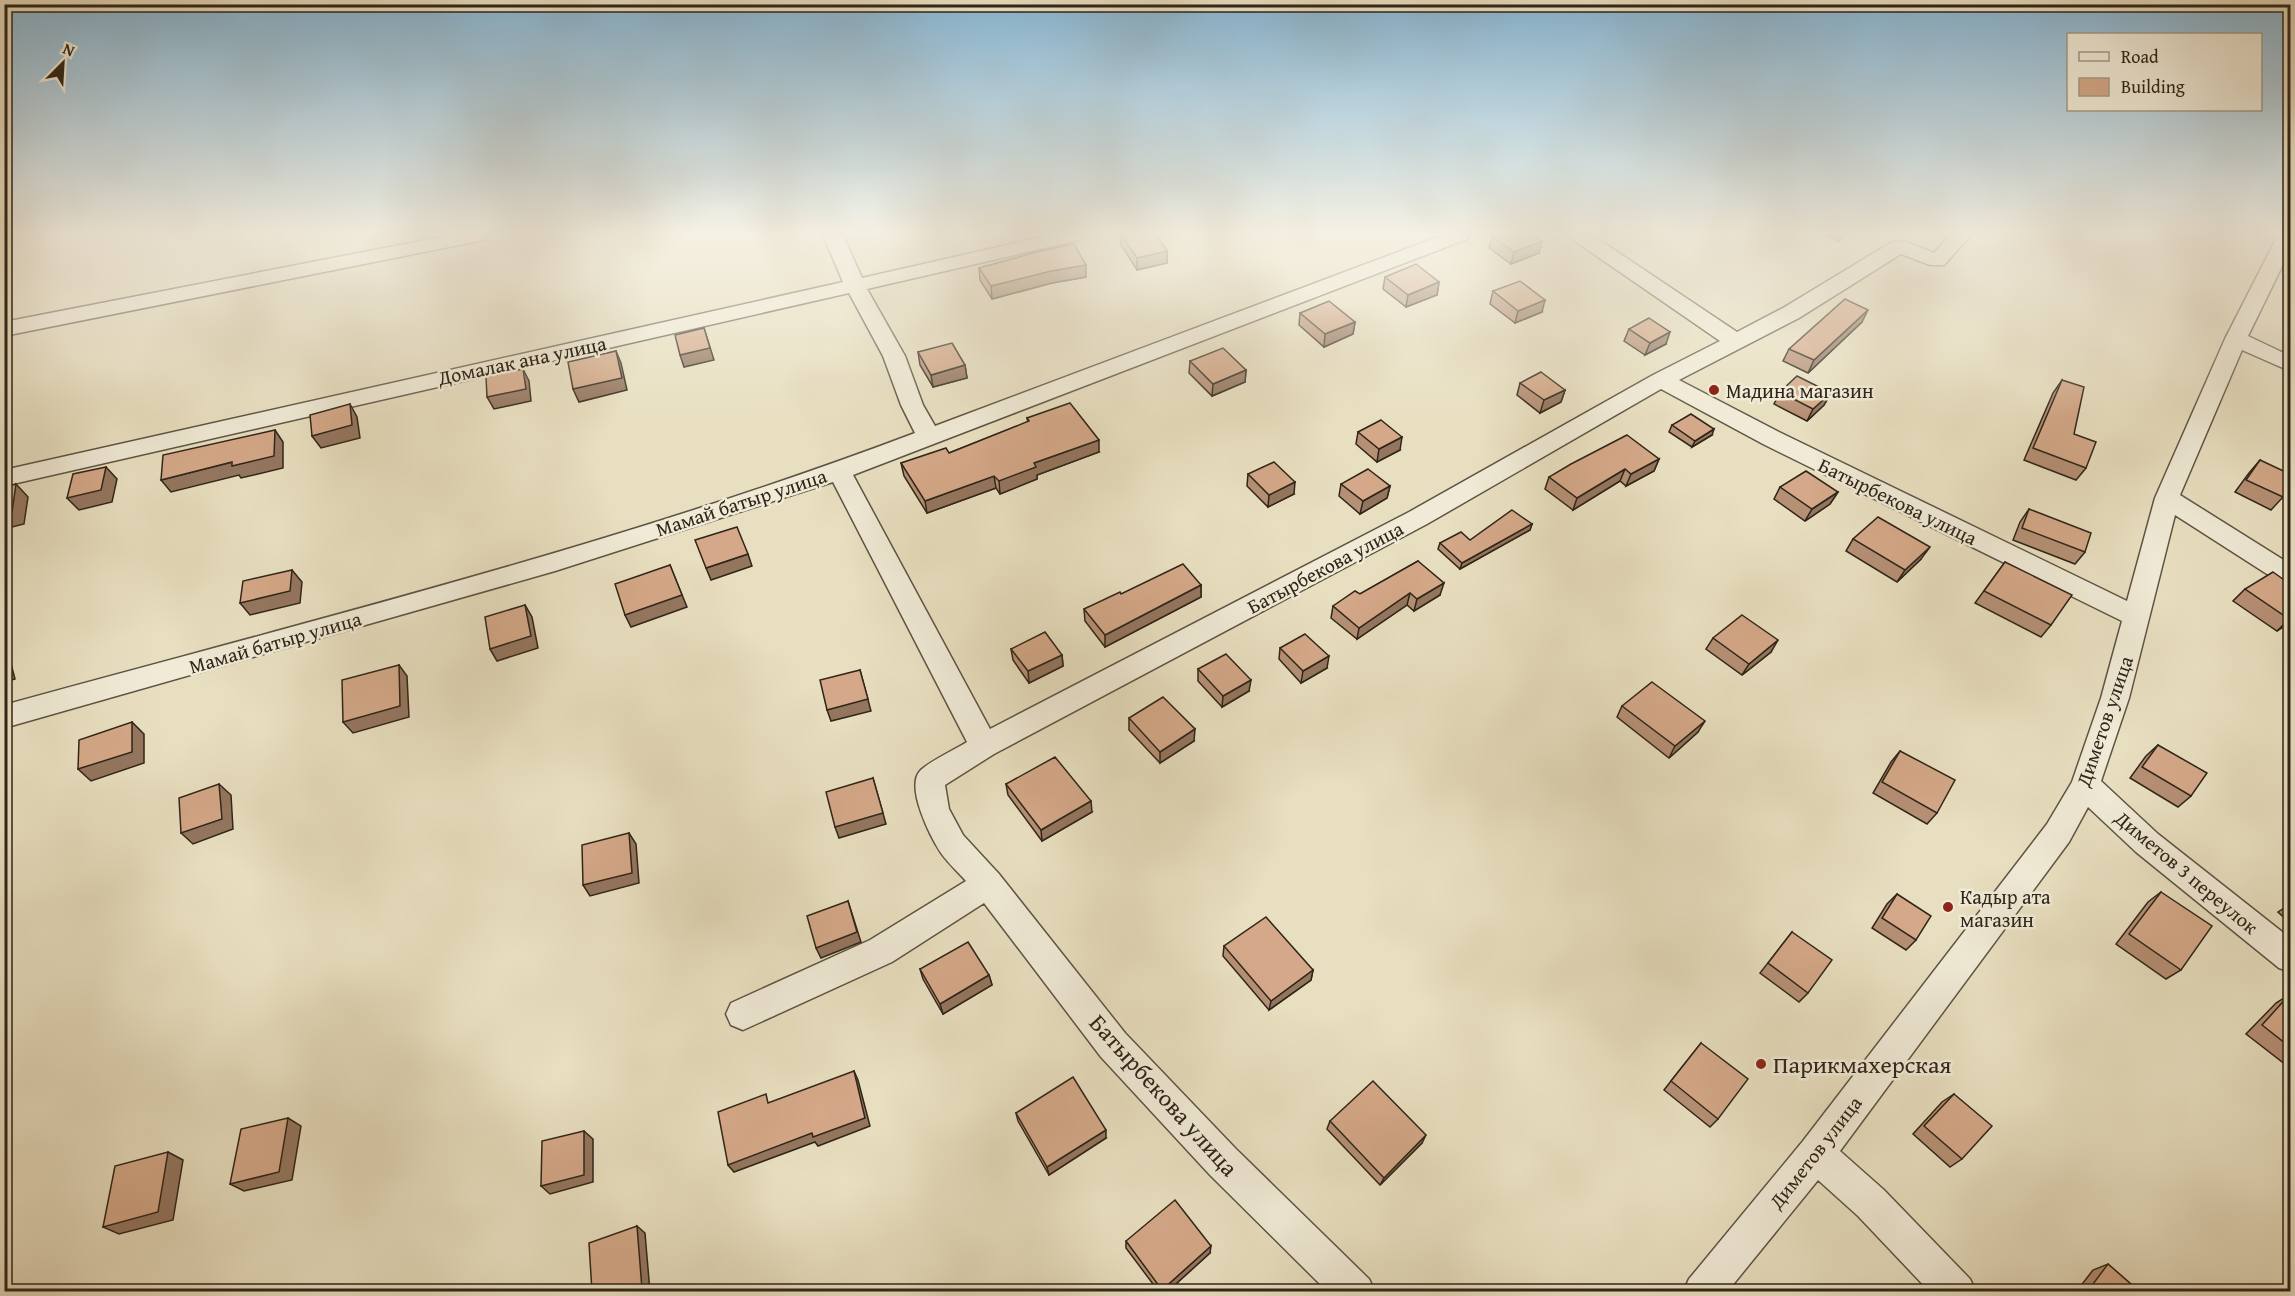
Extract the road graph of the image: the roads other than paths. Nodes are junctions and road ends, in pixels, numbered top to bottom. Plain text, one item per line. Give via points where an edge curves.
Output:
1 (173, 295) edge
2 (812, 295) edge
3 (860, 295) edge
4 (1301, 295) edge
5 (1668, 295) edge
6 (1819, 295) edge
7 (2258, 295) edge
8 (4, 329) edge
9 (2236, 339) junction
10 (1734, 340) junction
11 (2290, 364) edge
12 (1660, 380) junction
13 (929, 437) junction
14 (839, 471) junction
15 (4, 478) edge
16 (2167, 498) junction
17 (2290, 576) edge
18 (2137, 617) junction
19 (4, 717) edge
20 (984, 746) junction
21 (2085, 785) junction
22 (987, 884) junction
23 (2290, 957) edge
24 (743, 1014) dead end
25 (1816, 1154) junction
26 (1356, 1292) edge
27 (1702, 1292) edge
28 (1957, 1292) edge

1 - 8 street
2 - 15 street, Домалак ана улица
3 - 13 street via 894,356
4 - 13 street, Мамай батыр улица
5 - 10 street
6 - 10 street, Батырбекова улица
7 - 9 street, Диметов улица
9 - 11 street
9 - 16 street, Диметов улица
10 - 12 street, Батырбекова улица
12 - 18 street, Батырбекова улица
12 - 20 street, Батырбекова улица via 1418,518
13 - 14 street, Мамай батыр улица
14 - 19 street, Мамай батыр улица via 555,562
14 - 20 street
16 - 17 street
16 - 18 street, Диметов улица
18 - 21 street, Диметов улица
20 - 22 street, Батырбекова улица via 930,780 934,810 952,844
21 - 23 street, Диметов 3 переулок via 2147,843
21 - 25 street, Диметов улица via 2058,832
22 - 24 street via 881,951
22 - 26 street, Батырбекова улица via 1113,1046 1223,1162
25 - 27 street, Диметов улица
25 - 28 street

